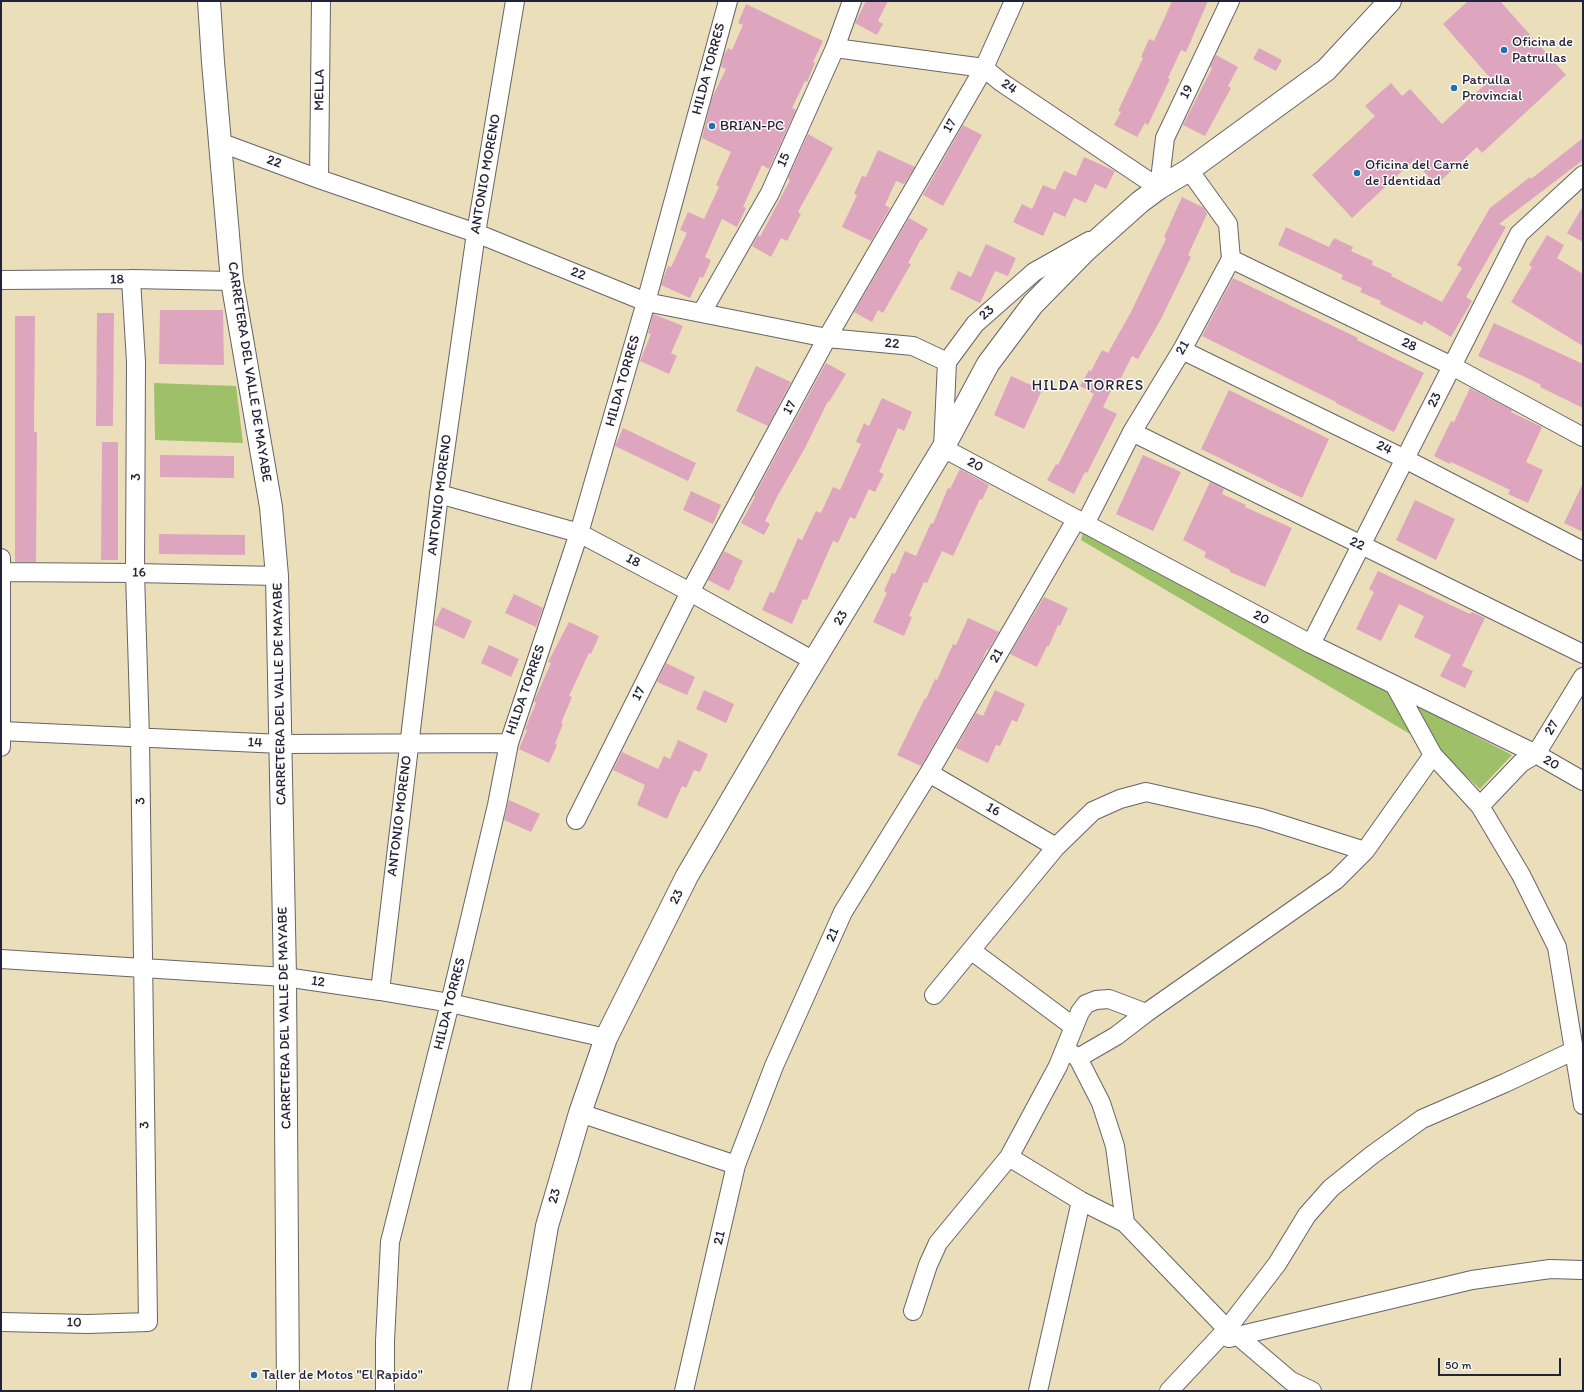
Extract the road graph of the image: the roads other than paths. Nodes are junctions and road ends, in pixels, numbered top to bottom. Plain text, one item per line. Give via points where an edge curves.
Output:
1 (209, 1) edge
2 (321, 1) edge
3 (516, 1) edge
4 (728, 1) edge
5 (852, 1) edge
6 (1014, 1) edge
7 (1230, 1) edge
8 (1390, 1) edge
9 (835, 48) junction
10 (984, 68) junction
11 (220, 142) junction
12 (1189, 170) junction
13 (319, 179) junction
14 (1580, 182) edge
15 (1159, 188) junction
16 (1110, 229) junction
17 (476, 233) junction
18 (1231, 259) junction
19 (131, 279) junction
20 (1, 280) edge
21 (232, 281) junction
22 (646, 302) junction
23 (702, 312) junction
24 (827, 338) junction
25 (1182, 350) junction
26 (947, 362) junction
27 (1452, 366) junction
28 (1132, 432) junction
29 (1583, 437) edge
30 (943, 448) junction
31 (1405, 458) junction
32 (439, 494) junction
33 (1080, 522) junction
34 (579, 532) junction
35 (1361, 546) junction
36 (1583, 551) edge
37 (1, 558) edge
38 (1, 572) edge
39 (135, 573) junction
40 (277, 576) junction
41 (690, 592) junction
42 (1312, 644) junction
43 (1583, 654) edge
44 (814, 662) junction
45 (1583, 677) edge
46 (1395, 686) junction
47 (1, 737) edge
48 (140, 738) junction
49 (409, 742) junction
50 (509, 742) junction
51 (281, 744) junction
52 (1536, 754) junction
53 (1433, 755) junction
54 (929, 773) junction
55 (1583, 781) edge
56 (1480, 806) junction
57 (576, 820) dead end
58 (1056, 847) junction
59 (1365, 851) junction
60 (972, 951) junction
61 (1, 959) edge
62 (143, 969) junction
63 (285, 977) junction
64 (380, 991) junction
65 (934, 995) dead end
66 (450, 1003) junction
67 (1146, 1012) junction
68 (1074, 1027) junction
69 (606, 1038) junction
70 (1575, 1050) junction
71 (1072, 1053) junction
72 (1583, 1105) edge
73 (580, 1113) junction
74 (1009, 1157) junction
75 (736, 1166) junction
76 (1081, 1201) junction
77 (1125, 1223) junction
78 (1583, 1270) edge
79 (913, 1311) dead end
80 (1, 1322) edge
81 (148, 1322) joint
82 (1227, 1335) junction
83 (288, 1391) edge
84 (385, 1391) edge
85 (519, 1391) edge
86 (684, 1391) edge
87 (1038, 1391) edge
88 (1169, 1391) edge
89 (1312, 1391) edge

1 - 11 street, CARRETERA DEL VALLE DE MAYABE
2 - 13 street, MELLA
3 - 17 street, ANTONIO MORENO
4 - 22 street, HILDA TORRES
5 - 9 street, 15
6 - 10 street, 17
7 - 15 street, 19 via 1165,138
8 - 12 street, 23 via 1326,70
9 - 10 street
9 - 23 street, 15 via 770,193
10 - 15 street, 24 via 1000,82
10 - 24 street, 17
11 - 13 street, 22
11 - 21 street, CARRETERA DEL VALLE DE MAYABE
12 - 15 street, 23
12 - 18 street via 1228,224
13 - 17 street, 22
14 - 27 street, 23 via 1519,234
15 - 16 street, 23
16 - 26 street, 23 via 1034,272 975,324
16 - 30 street, 23 via 1033,304 988,364
17 - 22 street, 22
17 - 32 street, ANTONIO MORENO
18 - 25 street, 21
18 - 27 street, 28
19 - 20 street, 18
19 - 21 street, 18
19 - 39 street, 3 via 136,362
21 - 40 street, CARRETERA DEL VALLE DE MAYABE via 271,507
22 - 23 street, 22
22 - 34 street, HILDA TORRES
23 - 24 street, 22
24 - 26 street, 22 via 913,346
24 - 41 street, 17
25 - 28 street, 21
25 - 31 street, 24
26 - 30 street, 23
27 - 29 street, 28
27 - 31 street, 23
28 - 33 street, 21
28 - 35 street, 22
30 - 33 street, 20
30 - 44 street, 23
31 - 35 street, 23
31 - 36 street, 24
32 - 34 street, 18
32 - 49 street, ANTONIO MORENO
33 - 42 street, 20
33 - 54 street, 21
34 - 41 street, 18
34 - 50 street, HILDA TORRES
35 - 42 street, 23
35 - 43 street, 22
37 - 38 street
38 - 39 street, 16
38 - 47 street
39 - 40 street, 16
39 - 48 street, 3
40 - 51 street, CARRETERA DEL VALLE DE MAYABE
41 - 44 street, 18
41 - 57 street, 17
42 - 46 street, 20
44 - 69 street, 23 via 687,876
45 - 52 street, 27
46 - 52 street, 20
46 - 53 street
47 - 48 street, 14
48 - 51 street, 14
48 - 62 street, 3
49 - 50 street, 14
49 - 51 street, 14
49 - 64 street, ANTONIO MORENO
50 - 66 street, HILDA TORRES via 497,805
51 - 63 street, CARRETERA DEL VALLE DE MAYABE
52 - 55 street, 20
52 - 56 street, 27 via 1521,763
53 - 56 street
53 - 59 street
54 - 58 street, 16
54 - 75 street, 21 via 842,912 774,1066
56 - 70 street via 1521,875 1557,947
58 - 59 street via 1093,811 1120,799 1146,792 1261,818
58 - 60 street
59 - 67 street via 1336,880
60 - 65 street
60 - 68 street
61 - 62 street, 12
62 - 63 street, 12
62 - 81 street, 3
63 - 64 street, 12
63 - 83 street, CARRETERA DEL VALLE DE MAYABE
64 - 66 street, 12
66 - 69 street, 12
66 - 84 street, HILDA TORRES via 390,1242
67 - 68 street via 1109,999 1096,1000 1086,1004
67 - 71 street via 1116,1036
68 - 71 street
69 - 73 street, 23
70 - 72 street
70 - 82 street via 1422,1119 1331,1188 1307,1215 1278,1264
71 - 74 street via 1058,1066
71 - 77 street via 1101,1104 1115,1146
73 - 75 street
73 - 85 street, 23 via 547,1226
74 - 76 street
74 - 79 street via 938,1243
75 - 86 street, 21
76 - 77 street
76 - 87 street
77 - 82 street
78 - 82 street via 1550,1269 1472,1280
80 - 81 street, 10
82 - 88 street
82 - 89 street via 1291,1381

